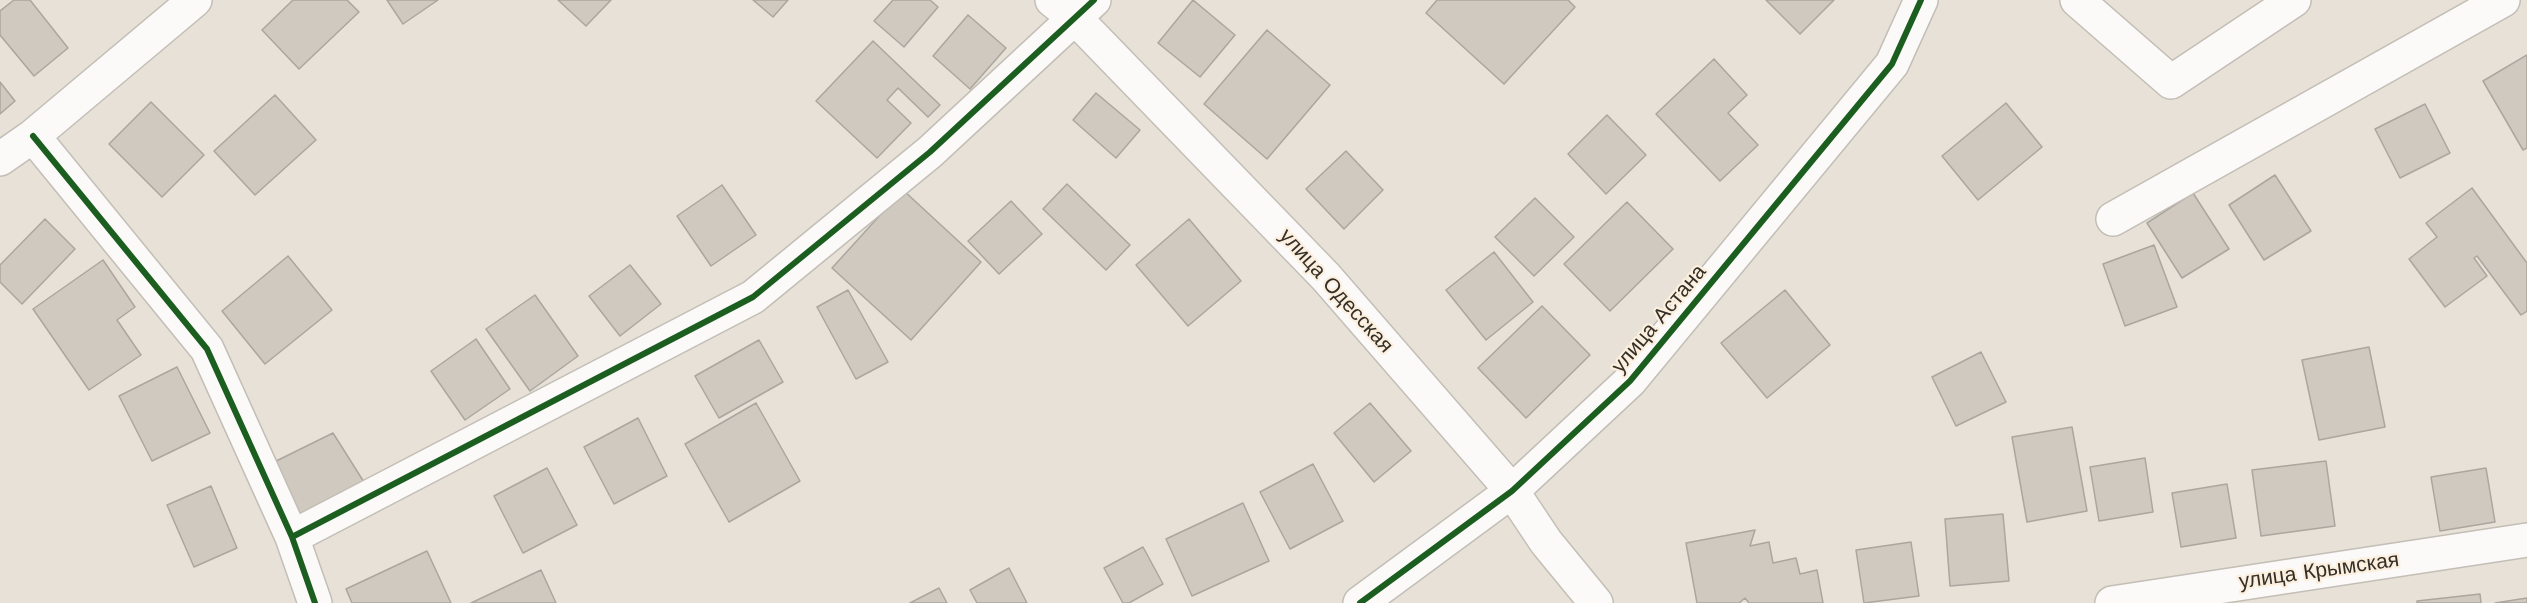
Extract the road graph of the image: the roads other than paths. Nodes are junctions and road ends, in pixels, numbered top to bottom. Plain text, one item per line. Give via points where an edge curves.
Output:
1 (195, 0) edge
2 (1922, 0) edge
3 (2077, 0) edge
4 (2295, 0) edge
5 (2503, 0) edge
6 (1074, 6) edge
7 (33, 136) junction
8 (0, 159) edge
9 (2113, 219) dead end
10 (1512, 491) junction
11 (292, 537) junction
12 (2527, 540) edge
13 (315, 603) edge
14 (1360, 603) edge
15 (1596, 603) edge
16 (2112, 603) edge

1 - 7 street
2 - 10 street, улица Астана via 1892,64 1630,381
3 - 4 street via 2170,82
5 - 9 street
6 - 10 street, улица Одесская via 1326,277
6 - 11 street via 930,152 753,297
7 - 8 street
7 - 11 street via 207,349
10 - 14 street, улица Астана
10 - 15 street, улица Одесская via 1546,542
11 - 13 street
12 - 16 street, улица Крымская

